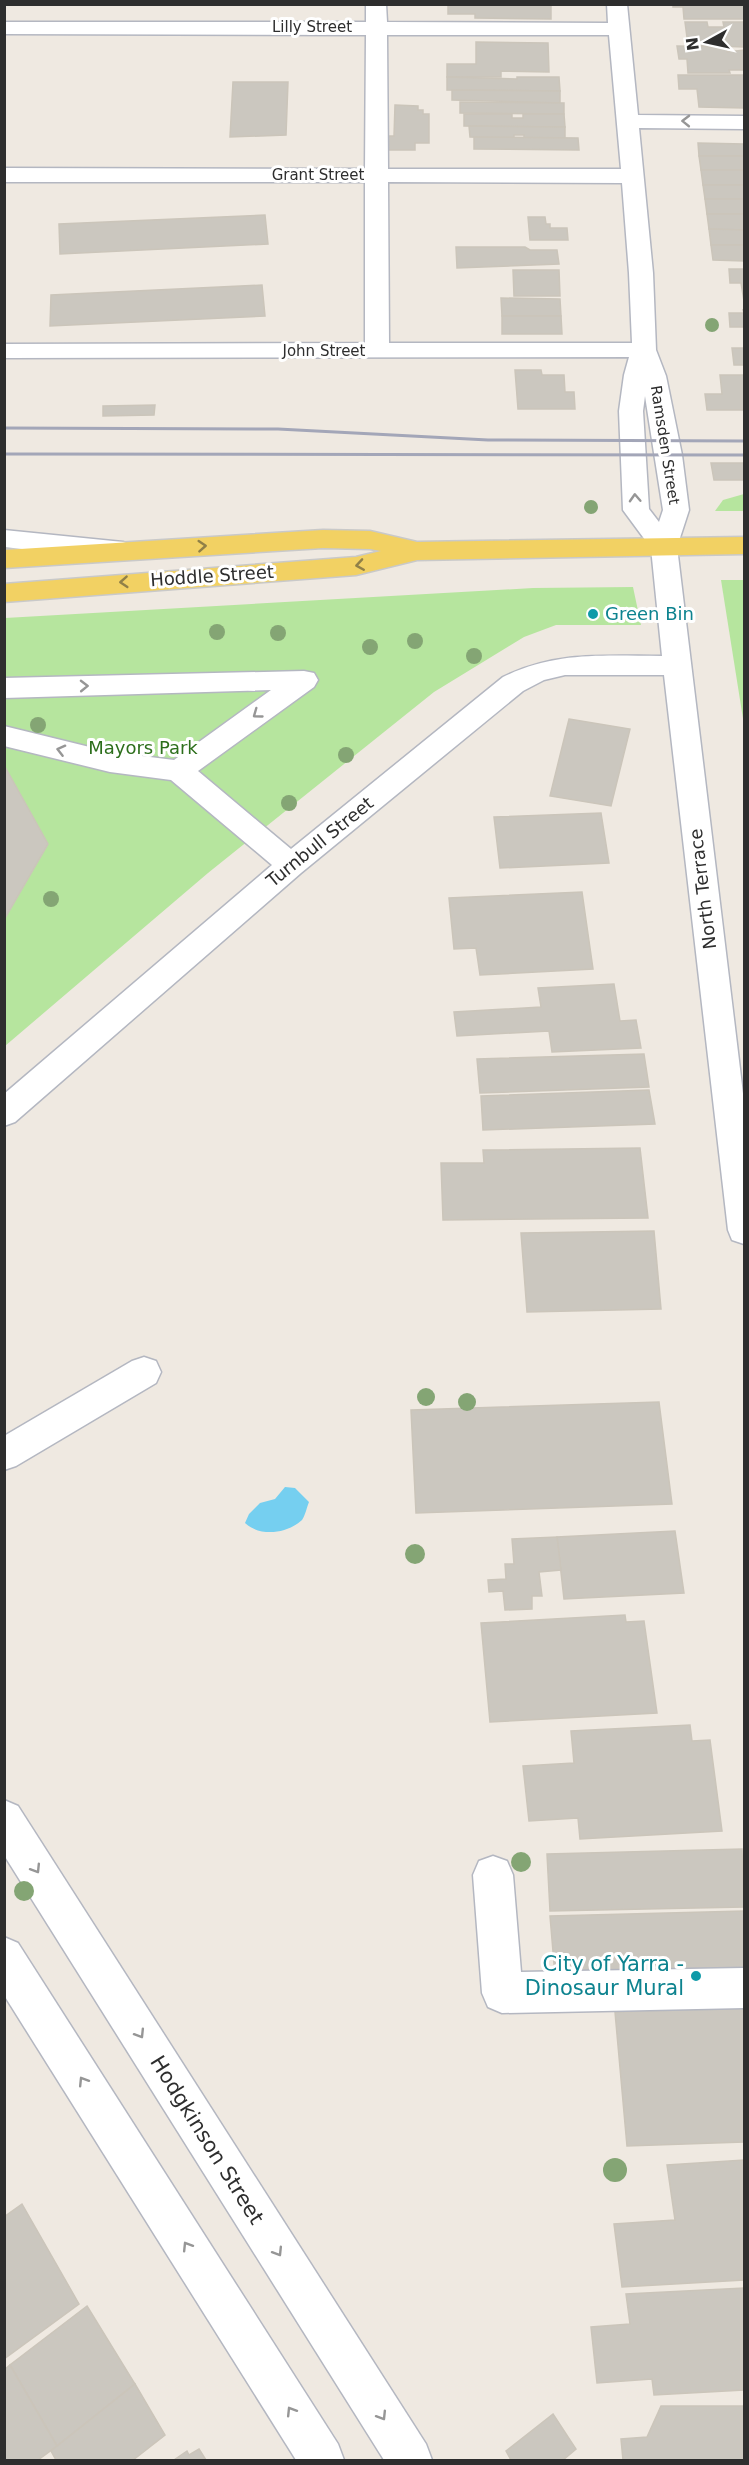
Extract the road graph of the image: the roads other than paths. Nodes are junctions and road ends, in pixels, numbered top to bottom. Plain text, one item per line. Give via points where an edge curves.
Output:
1 (376, 4) edge
2 (617, 4) edge
3 (376, 27) junction
4 (4, 28) edge
5 (620, 29) junction
6 (626, 121) junction
7 (744, 123) edge
8 (4, 175) edge
9 (376, 176) junction
10 (631, 176) junction
11 (644, 350) junction
12 (4, 351) edge
13 (377, 351) junction
14 (4, 538) edge
15 (744, 546) edge
16 (664, 547) junction
17 (123, 551) junction
18 (417, 551) junction
19 (4, 559) edge
20 (4, 593) edge
21 (676, 665) junction
22 (4, 688) edge
23 (4, 736) edge
24 (179, 771) junction
25 (291, 865) junction
26 (4, 1113) edge
27 (744, 1230) edge
28 (144, 1372) dead end
29 (4, 1455) edge
30 (4, 1820) edge
31 (493, 1875) dead end
32 (4, 1957) edge
33 (744, 1988) edge
34 (322, 2460) edge
35 (410, 2460) edge

1 - 3 street
2 - 5 street, Ramsden Street
3 - 4 street, Lilly Street
3 - 5 street, Lilly Street
3 - 9 street
5 - 6 street, Ramsden Street
7 -> 6 street
6 - 10 street, Ramsden Street
8 - 9 street, Grant Street
9 - 10 street, Grant Street
9 - 13 street
10 - 11 street, Ramsden Street
11 - 13 street, John Street
11 - 16 street, Ramsden Street via 654,376 676,510
16 -> 11 street, Ramsden Street via 636,510 632,411 636,375
12 - 13 street, John Street
14 - 17 street
15 - 16 main road, Hoddle Street
16 - 18 main road, Hoddle Street
16 - 21 street, North Terrace
17 -> 18 main road, Hoddle Street via 348,539
17 - 19 main road, Hoddle Street
18 -> 20 main road, Hoddle Street via 356,566
21 - 25 street, Turnbull Street via 565,666 537,672 513,684
21 - 27 street, North Terrace
22 -> 24 street via 304,680
24 -> 23 street via 110,762
24 - 25 street
25 - 26 street, Turnbull Street
28 - 29 street
30 -> 35 street, Hodgkinson Street
31 - 33 street via 502,1993
34 -> 32 street

